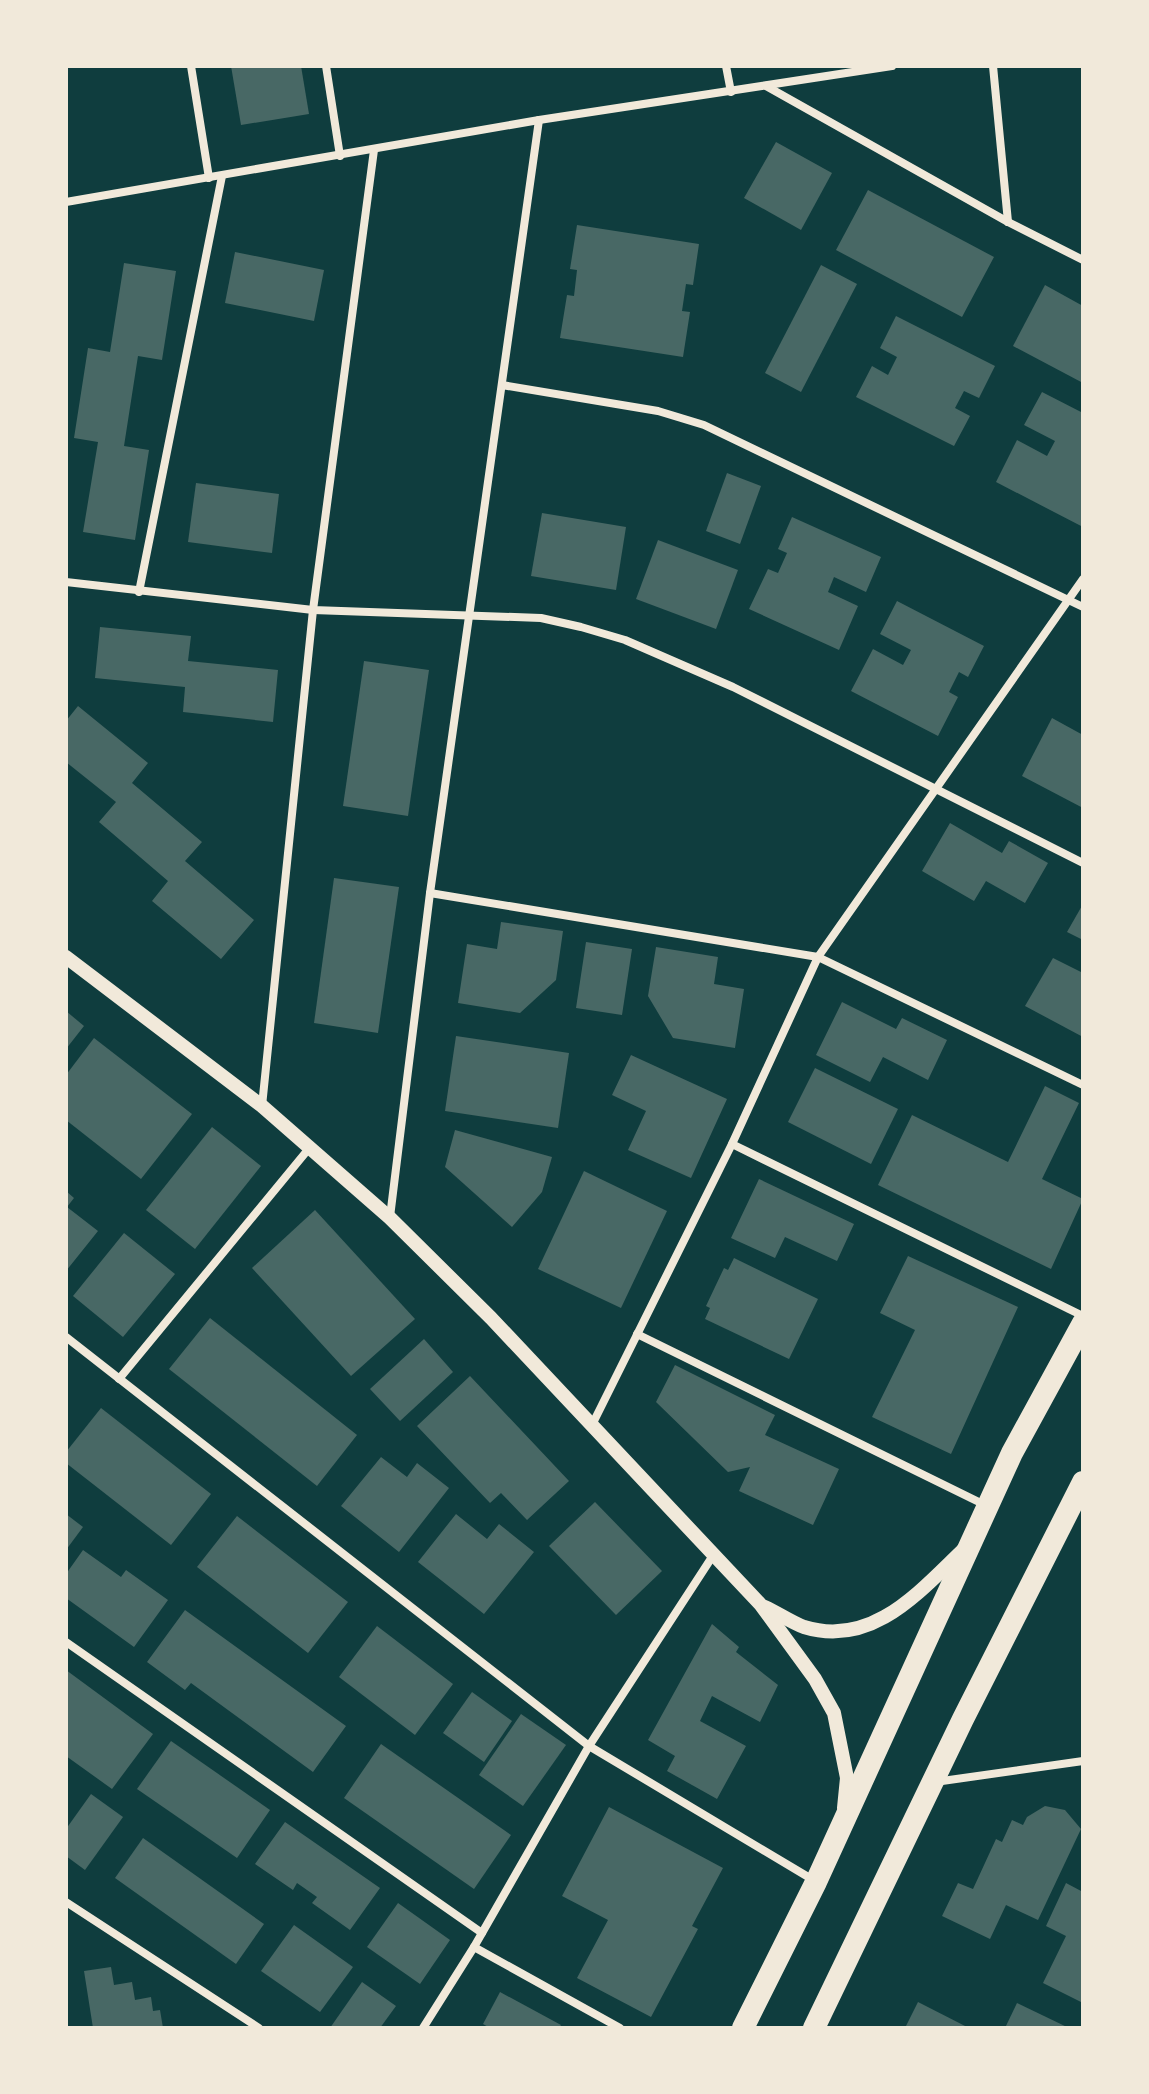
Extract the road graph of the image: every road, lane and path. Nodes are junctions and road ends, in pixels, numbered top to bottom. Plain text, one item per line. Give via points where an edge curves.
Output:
1 (191, 66) edge
2 (326, 66) edge
3 (726, 66) edge
4 (892, 66) edge
5 (993, 66) edge
6 (849, 70) edge
7 (765, 86) junction
8 (731, 92) junction
9 (539, 120) junction
10 (374, 150) junction
11 (340, 156) junction
12 (222, 176) junction
13 (209, 178) junction
14 (66, 202) edge
15 (1008, 222) junction
16 (1083, 260) edge
17 (502, 385) junction
18 (1083, 579) edge
19 (66, 582) edge
20 (139, 592) junction
21 (1070, 600) junction
22 (1083, 607) edge
23 (313, 610) junction
24 (471, 618) junction
25 (937, 790) junction
26 (1083, 863) edge
27 (430, 893) junction
28 (66, 957) edge
29 (818, 957) junction
30 (1083, 1085) edge
31 (262, 1106) junction
32 (732, 1144) junction
33 (311, 1146) junction
34 (390, 1218) junction
35 (1083, 1316) edge
36 (1083, 1323) edge
37 (637, 1334) junction
38 (66, 1337) edge
39 (119, 1379) junction
40 (592, 1425) junction
41 (1083, 1482) edge
42 (988, 1506) junction
43 (970, 1544) junction
44 (714, 1554) junction
45 (761, 1605) junction
46 (66, 1642) edge
47 (589, 1746) junction
48 (1083, 1761) edge
49 (935, 1782) junction
50 (843, 1824) junction
51 (816, 1882) junction
52 (66, 1902) edge
53 (482, 1933) junction
54 (474, 1947) junction
55 (259, 2028) edge
56 (423, 2028) edge
57 (620, 2028) edge
58 (743, 2028) edge
59 (814, 2028) edge

1 - 13 street
2 - 11 street
3 - 8 street
4 - 6 street
5 - 15 street
6 - 7 street
7 - 8 street
7 - 15 street
8 - 9 street
9 - 10 street
9 - 17 street
10 - 11 street
10 - 23 street
11 - 12 street
12 - 13 street
12 - 20 street
13 - 14 street
15 - 16 street
17 - 21 street via 658,411 704,425
17 - 24 street
18 - 21 street
19 - 20 street
20 - 23 street
21 - 22 street
21 - 25 street
23 - 24 street
23 - 31 street
24 - 25 street via 541,618 625,640 733,687
24 - 27 street
25 - 26 street
25 - 29 street
27 - 29 street
27 - 34 street
28 - 31 street
29 - 30 street
29 - 32 street
31 - 33 street
32 - 35 street
32 - 37 street
33 - 34 street
33 - 39 street
34 - 40 street
36 - 42 highway
37 - 40 street
37 - 42 street
38 - 39 street
39 - 47 street
40 - 44 street
41 - 49 highway
42 - 43 highway
43 - 45 street via 897,1612 866,1626 836,1632 804,1626
43 - 50 highway
44 - 45 street
44 - 47 street
45 - 50 street via 834,1713 847,1778
46 - 53 street
47 - 51 street
47 - 53 street
48 - 49 street
49 - 59 highway
50 - 51 highway
51 - 58 highway
52 - 55 street
53 - 54 street
54 - 56 street
54 - 57 street

